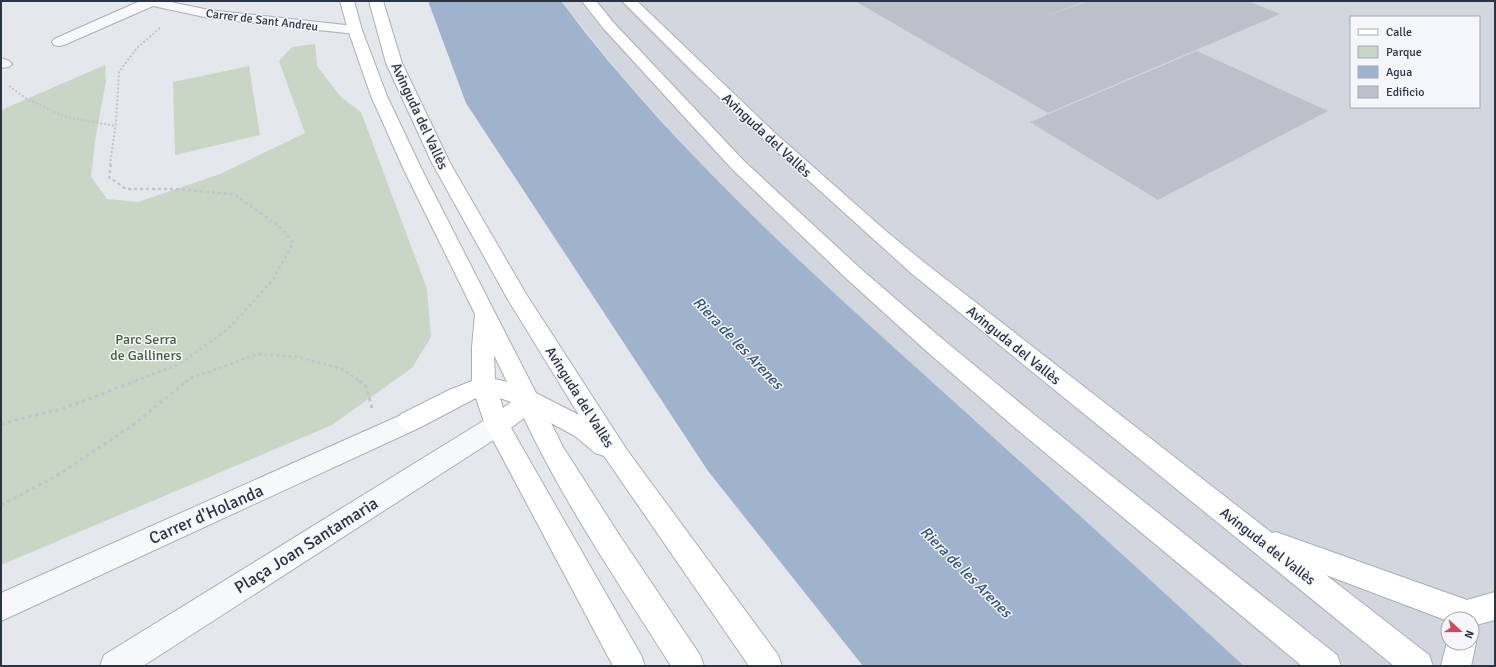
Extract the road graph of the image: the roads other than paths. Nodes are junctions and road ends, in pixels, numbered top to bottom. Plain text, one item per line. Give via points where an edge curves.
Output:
1 (348, 1) edge
2 (376, 1) edge
3 (589, 1) edge
4 (629, 1) edge
5 (150, 2) edge
6 (355, 30) junction
7 (59, 42) dead end
8 (388, 46) junction
9 (486, 314) junction
10 (484, 387) junction
11 (529, 402) junction
12 (410, 421) joint
13 (497, 425) junction
14 (618, 457) junction
15 (1256, 537) junction
16 (1495, 606) edge
17 (1, 607) edge
18 (1451, 611) edge
19 (1480, 612) edge
20 (1459, 651) edge
21 (748, 653) edge
22 (115, 666) edge
23 (630, 666) edge
24 (688, 666) edge
25 (767, 666) edge
26 (1326, 666) edge
27 (1418, 666) edge
28 (1456, 666) edge

1 - 6 main road, Avinguda del Vallès
2 - 8 main road, Avinguda del Vallès
3 - 26 main road via 608,26 738,165 855,275 1028,424
4 - 15 main road, Avinguda del Vallès via 722,94 838,201 918,268
5 - 6 street, Carrer de Sant Andreu via 209,14
5 - 7 street
6 - 8 main road via 373,34
6 - 9 main road, Avinguda del Vallès via 379,96 412,170
8 - 14 main road, Avinguda del Vallès via 441,163 518,298
9 - 10 main road via 483,347
9 - 11 main road, Avinguda del Vallès
10 - 11 main road via 510,392
10 - 12 main road
10 - 13 main road
11 - 13 main road
11 - 14 main road via 584,429
11 - 24 main road, Avinguda del Vallès via 554,454
12 - 17 street, Carrer d'Holanda
13 - 22 street, Plaça Joan Santamaria
13 - 23 main road
14 - 21 main road, Avinguda del Vallès
15 - 18 main road
15 - 27 main road, Avinguda del Vallès
16 - 19 main road
20 - 28 main road
21 - 25 main road, Avinguda del Vallès

